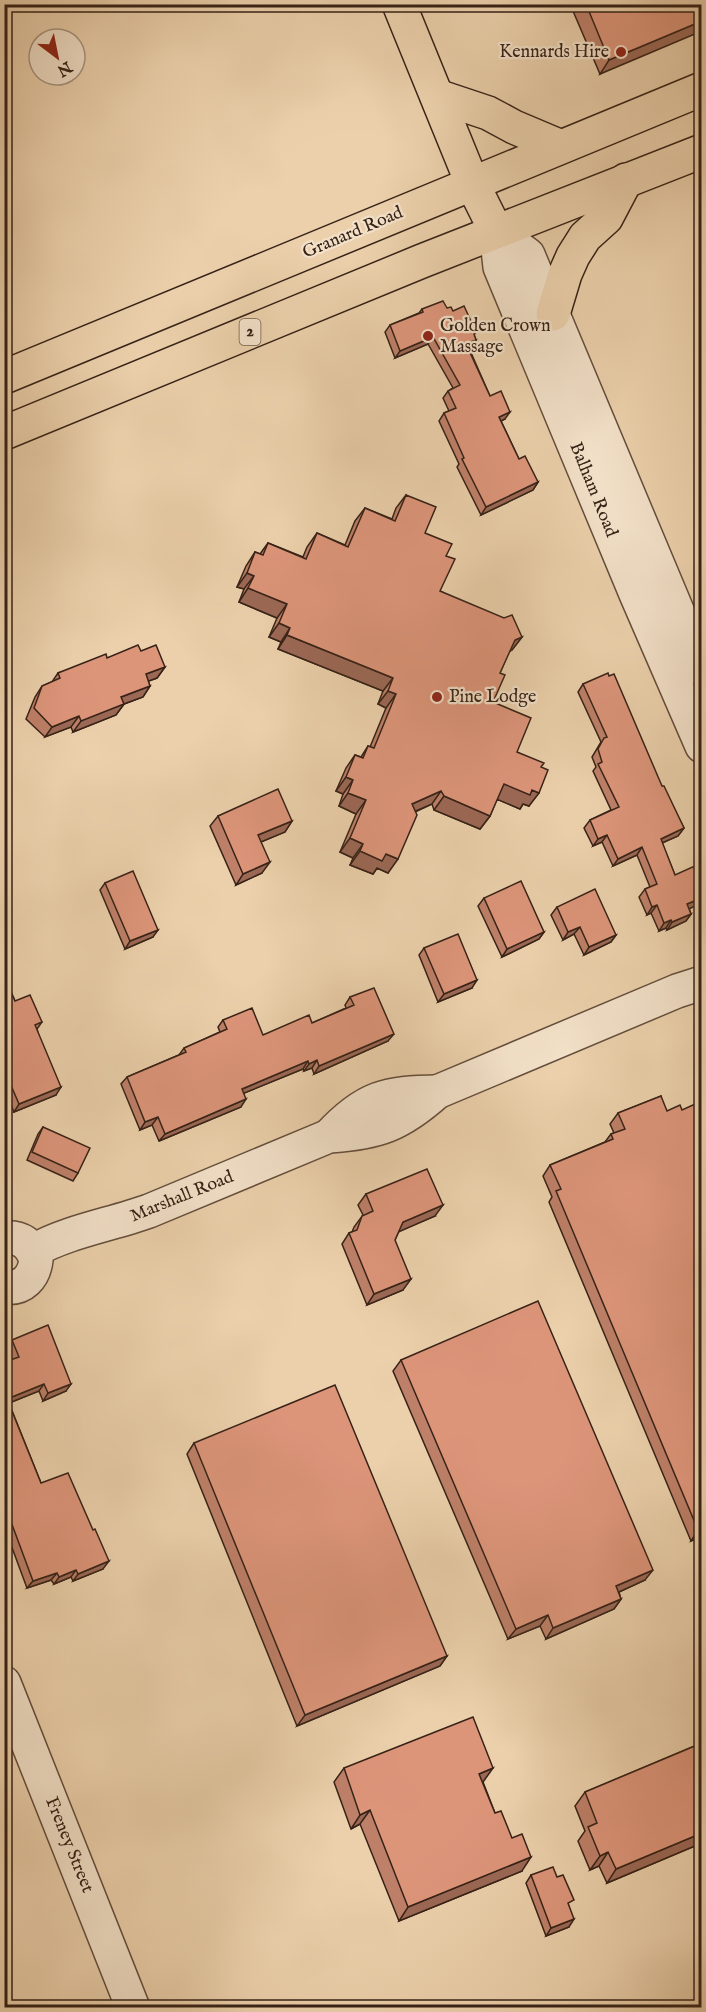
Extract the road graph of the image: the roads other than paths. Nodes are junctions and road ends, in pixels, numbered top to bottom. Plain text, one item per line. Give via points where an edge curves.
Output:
1 (399, 4) edge
2 (702, 89) edge
3 (437, 96) junction
4 (559, 146) junction
5 (702, 151) edge
6 (626, 180) junction
7 (472, 183) junction
8 (496, 231) junction
9 (553, 314) junction
10 (4, 377) edge
11 (4, 433) edge
12 (702, 670) edge
13 (702, 746) edge
14 (702, 983) edge
15 (19, 1244) edge
16 (4, 1287) edge
17 (4, 1683) edge
18 (133, 2007) edge

1 - 3 main road, Balham Road
2 - 4 main road, Granard Road
3 - 4 main road via 488,113
3 - 7 main road, Balham Road
4 - 7 main road, Granard Road
5 - 6 main road, 2
6 - 8 main road, 2
6 - 9 main road via 606,218 585,237 573,256
7 - 8 main road, Balham Road
7 - 10 main road, Granard Road
8 - 9 street, Balham Road via 528,255
8 - 11 main road, 2
8 - 13 street, Balham Road via 500,267
9 - 12 street, Balham Road
14 - 15 street, Marshall Road via 436,1092 390,1094 364,1105 329,1136 126,1220
15 - 16 street via 36,1260 31,1276 18,1287
17 - 18 street, Freney Street

